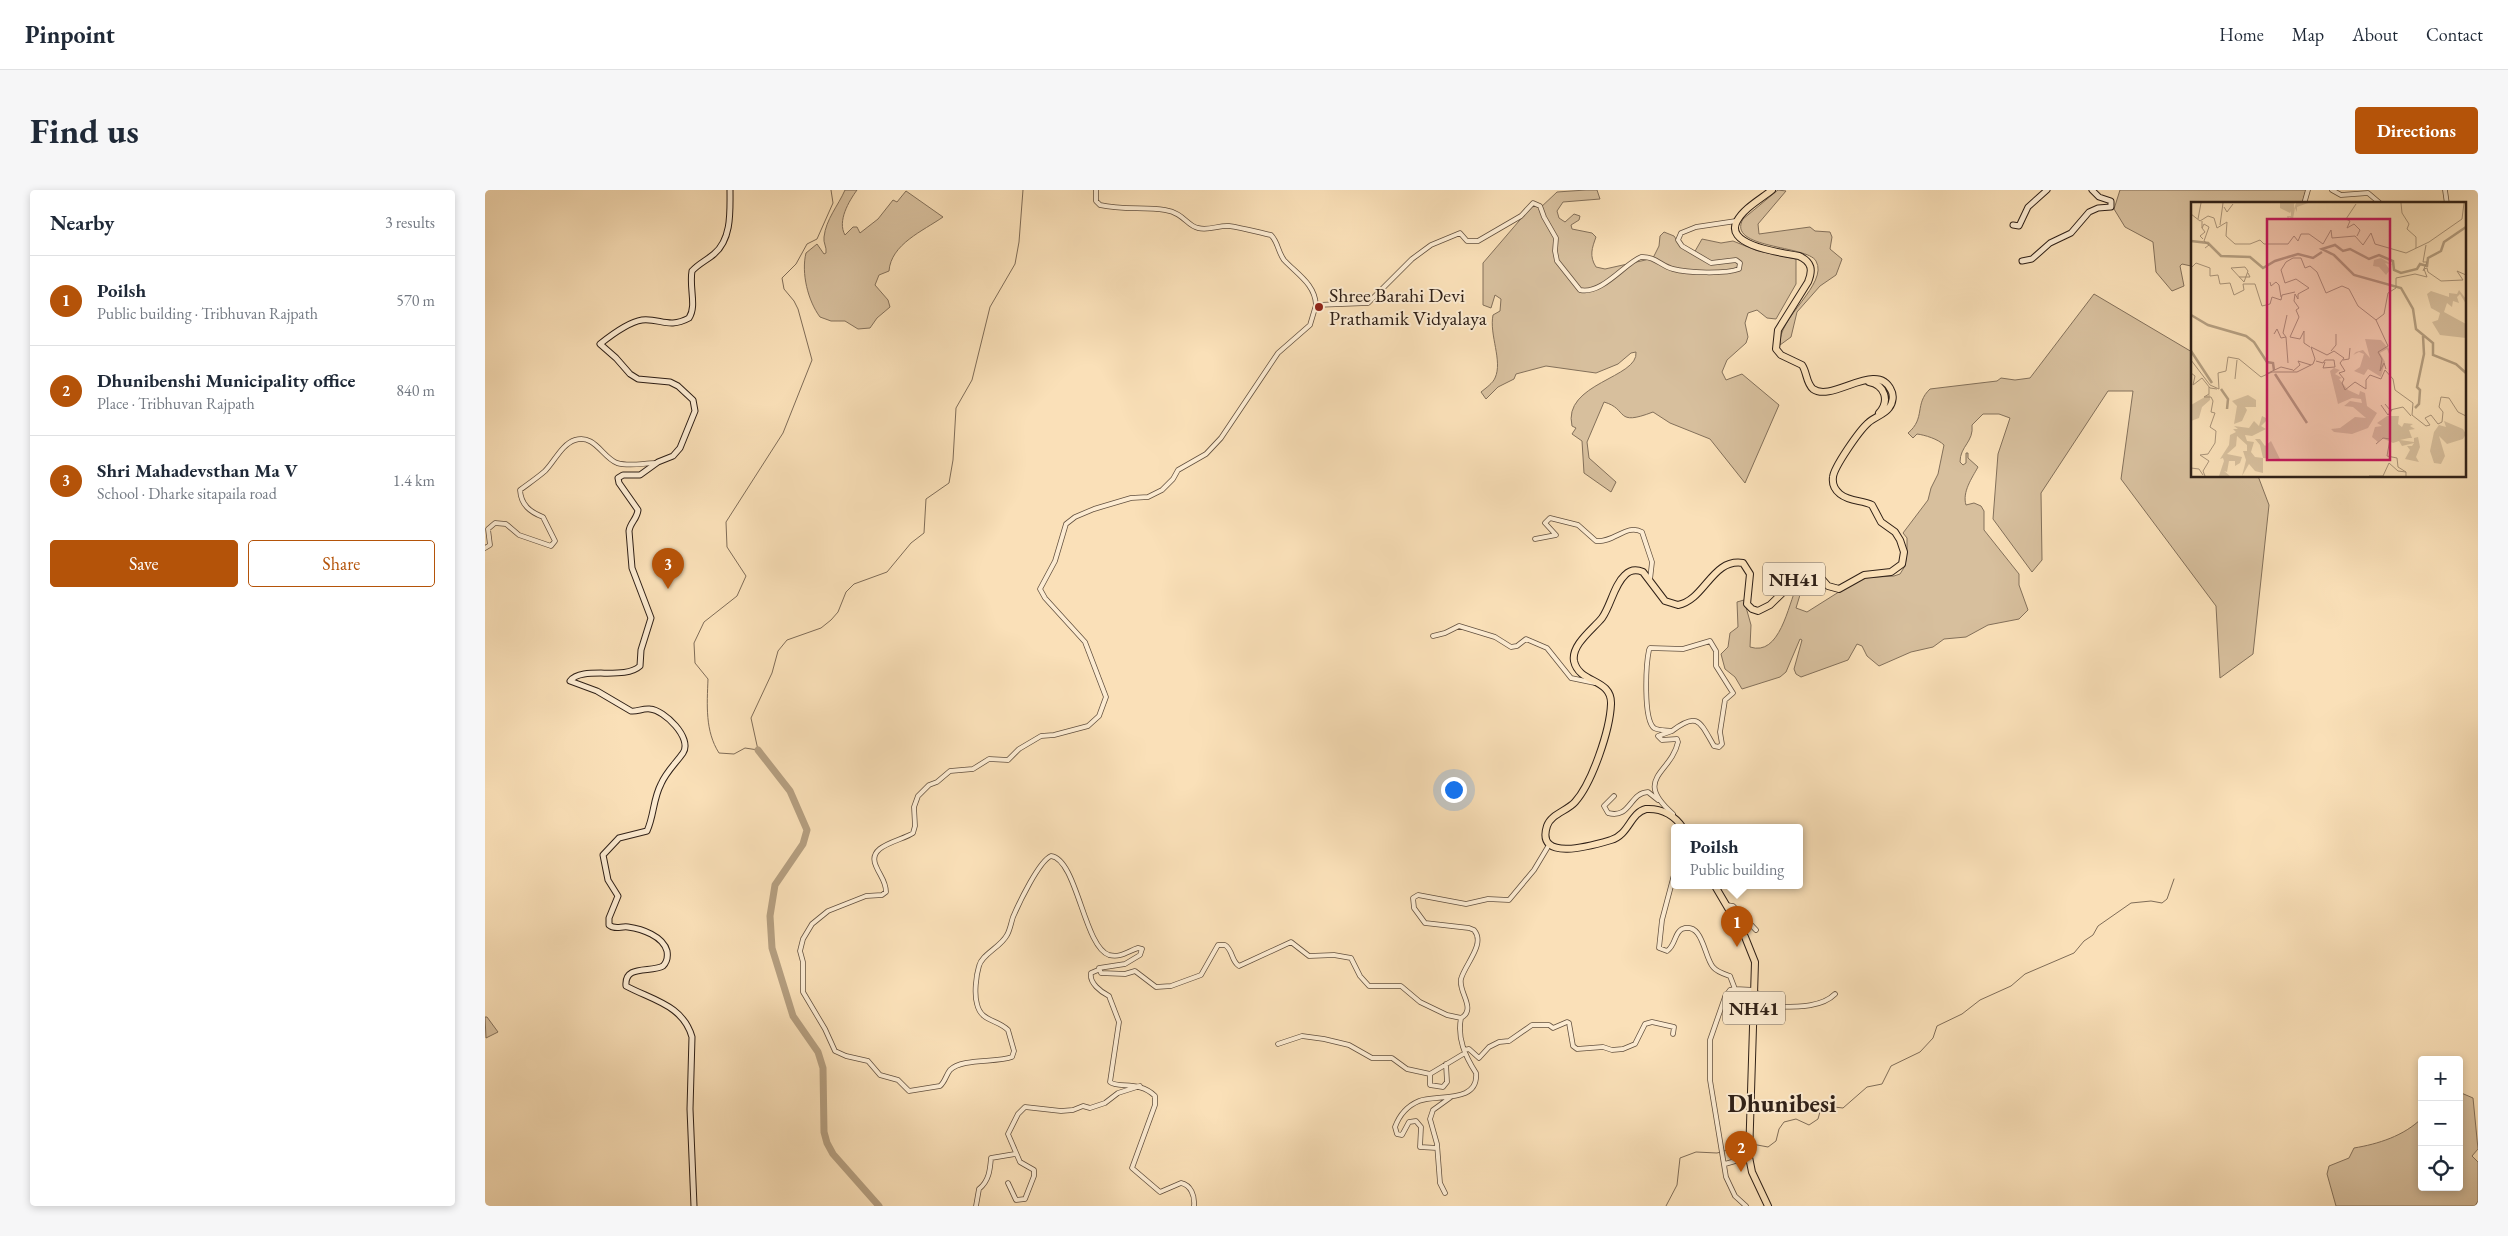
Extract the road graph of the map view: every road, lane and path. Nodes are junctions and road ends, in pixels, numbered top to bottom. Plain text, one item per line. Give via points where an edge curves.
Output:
1 (729, 190) edge
2 (1096, 190) edge
3 (1772, 190) edge
4 (2047, 190) edge
5 (2092, 190) edge
6 (2332, 190) edge
7 (2379, 202) edge
8 (1737, 221) junction
9 (2013, 225) dead end
10 (2022, 261) dead end
11 (1316, 305) junction
12 (658, 462) junction
13 (1535, 539) dead end
14 (485, 548) edge
15 (1650, 580) junction
16 (1433, 636) dead end
17 (1600, 683) junction
18 (1672, 731) junction
19 (1614, 796) dead end
20 (1658, 800) junction
21 (1679, 824) edge
22 (1682, 824) edge
23 (1549, 845) junction
24 (1671, 886) edge
25 (1717, 889) edge
26 (1726, 905) junction
27 (1756, 930) dead end
28 (1098, 970) junction
29 (1735, 989) junction
30 (1755, 991) junction
31 (1835, 994) dead end
32 (1461, 1018) junction
33 (1673, 1034) dead end
34 (1278, 1044) dead end
35 (1464, 1052) junction
36 (1446, 1064) junction
37 (1430, 1074) junction
38 (1140, 1086) junction
39 (1451, 1096) junction
40 (1437, 1148) junction
41 (1015, 1154) junction
42 (1749, 1158) junction
43 (1725, 1164) junction
44 (1008, 1183) dead end
45 (1445, 1193) dead end
46 (694, 1206) edge
47 (976, 1206) edge
48 (1195, 1206) edge
49 (1745, 1206) edge
50 (1768, 1206) edge

1 - 12 main road via 730,220 723,241 713,255 692,272 689,284 693,306 689,318 672,324 643,320 621,329 601,344 638,379 670,382 693,400 694,415 680,448 673,456
2 - 11 street via 1096,201 1100,205 1167,210 1182,215 1200,229 1227,225 1271,235 1283,259 1313,291
3 - 8 highway
4 - 9 main road via 2028,207 2019,226
5 - 10 main road via 2099,197 2111,201 2111,207 2094,209 2071,233 2050,243 2032,259
6 - 7 street via 2341,195 2369,193
8 - 11 street via 1696,227 1681,233 1678,240 1682,246 1711,263 1736,260 1741,264 1739,269 1677,270 1652,258 1641,257 1610,280 1585,291 1580,290 1557,261 1556,238 1543,218 1540,206 1533,203 1521,216 1478,241 1467,241 1459,233 1431,246 1402,268 1368,302
8 - 15 highway, NH41 via 1736,234 1745,242 1799,256 1811,266 1808,282 1778,330 1775,342 1778,352 1800,364 1810,385 1818,391 1880,380 1891,390 1890,407 1864,427 1836,468 1833,482 1843,496 1872,505 1881,522 1898,536 1904,555 1902,564 1898,569 1864,575 1837,589 1816,572 1807,570 1770,605 1757,611 1747,604 1751,577 1749,568 1743,563 1720,569 1696,596 1681,605 1665,601
11 - 28 street via 1310,325 1278,354 1214,447 1178,470 1162,490 1148,497 1131,498 1094,509 1075,517 1063,528 1060,548 1040,590 1085,642 1105,691 1106,703 1099,716 1083,728 1041,736 1008,760 989,759 973,768 950,771 929,785 918,796 914,807 913,833 883,845 875,855 886,892 866,896 820,916 806,930 800,951 803,992 835,1050 869,1061 878,1073 898,1080 909,1091 939,1086 949,1071 959,1066 1003,1060 1014,1054 1008,1030 983,1016 979,1010 976,998 979,967 1008,934 1027,889 1048,857 1057,857 1067,867 1086,918 1103,951 1115,956 1142,949 1140,955 1125,964
12 - 14 street via 631,466 616,462 597,445 574,440 520,490 521,499 531,512 543,517 555,541 551,546 495,522 488,529 490,544
12 - 46 main road via 640,475 618,478 638,510 637,519 629,531 632,568 651,618 641,650 640,666 630,672 585,675 570,681 597,691 631,711 654,710 675,726 684,739 684,752 661,782 654,798 647,831 619,838 602,857 609,883 618,898 609,925 614,928 630,927 654,936 661,940 667,953 663,966 631,973 625,984 665,1002 690,1029 693,1048 690,1109
13 - 15 street via 1556,535 1545,523 1550,518 1578,525 1596,541 1613,538 1631,528 1638,529 1651,558
15 - 17 highway via 1639,570 1624,576 1607,610 1576,649 1577,669
16 - 17 street via 1459,626 1495,637 1511,647 1526,639 1547,648 1571,678
17 - 23 highway via 1608,691 1611,704 1595,768 1575,803 1549,822 1546,833
18 - 18 street via 1684,722 1696,720 1714,746 1722,744 1720,732 1725,700 1733,693 1716,666 1716,651 1710,641 1683,649 1649,650 1646,688 1650,724 1655,729
18 - 20 street via 1658,736 1662,740 1677,739 1678,742 1659,772 1654,789
19 - 20 street via 1604,806 1606,811 1615,814 1625,811 1643,792
20 - 22 street
21 - 23 highway via 1665,812 1646,808 1639,812 1624,834 1616,838 1565,849
23 - 32 street via 1509,900 1488,899 1467,904 1418,895 1413,898 1414,908 1425,923 1469,928 1478,937 1461,980 1468,1005
24 - 29 street via 1659,948 1664,951 1673,947 1678,932 1684,929 1697,932 1711,964 1730,976
25 - 26 highway, NH41
26 - 27 street via 1733,906
26 - 30 highway, NH41 via 1754,956
28 - 32 street via 1112,974 1135,971 1152,986 1166,988 1201,974 1218,945 1229,948 1236,964 1242,965 1291,942 1309,956 1351,958 1369,986 1401,986 1420,1002
28 - 38 street via 1091,973 1091,980 1109,996 1119,1022 1109,1082
29 - 30 street
29 - 43 street via 1725,997 1710,1040 1712,1096
30 - 31 street via 1767,1007 1815,1004
30 - 42 highway, NH41
32 - 35 street
33 - 35 street via 1674,1027 1652,1022 1645,1024 1635,1044 1623,1049 1577,1049 1573,1046 1569,1023 1553,1028 1532,1025 1509,1041 1489,1047 1479,1058 1469,1049
34 - 37 street via 1302,1036 1324,1038 1349,1045 1372,1058 1392,1058 1407,1069
35 - 36 street
35 - 39 street via 1476,1073 1475,1082 1466,1094
36 - 37 street
36 - 37 street via 1447,1082 1443,1086 1430,1085
38 - 41 street via 1118,1093 1091,1108 1088,1105 1061,1111 1025,1107 1008,1134
38 - 48 street via 1153,1094 1156,1100 1132,1168 1160,1192 1186,1184
39 - 40 street via 1433,1110 1431,1116
39 - 40 street via 1416,1102 1404,1111 1395,1127 1397,1134 1402,1135 1409,1122 1416,1120 1421,1127 1420,1147
40 - 45 street via 1440,1183
41 - 44 street via 1020,1162 1034,1170 1034,1176 1025,1199 1016,1200
41 - 47 street via 991,1158
42 - 43 street
42 - 50 highway, NH41
43 - 49 street via 1729,1188

